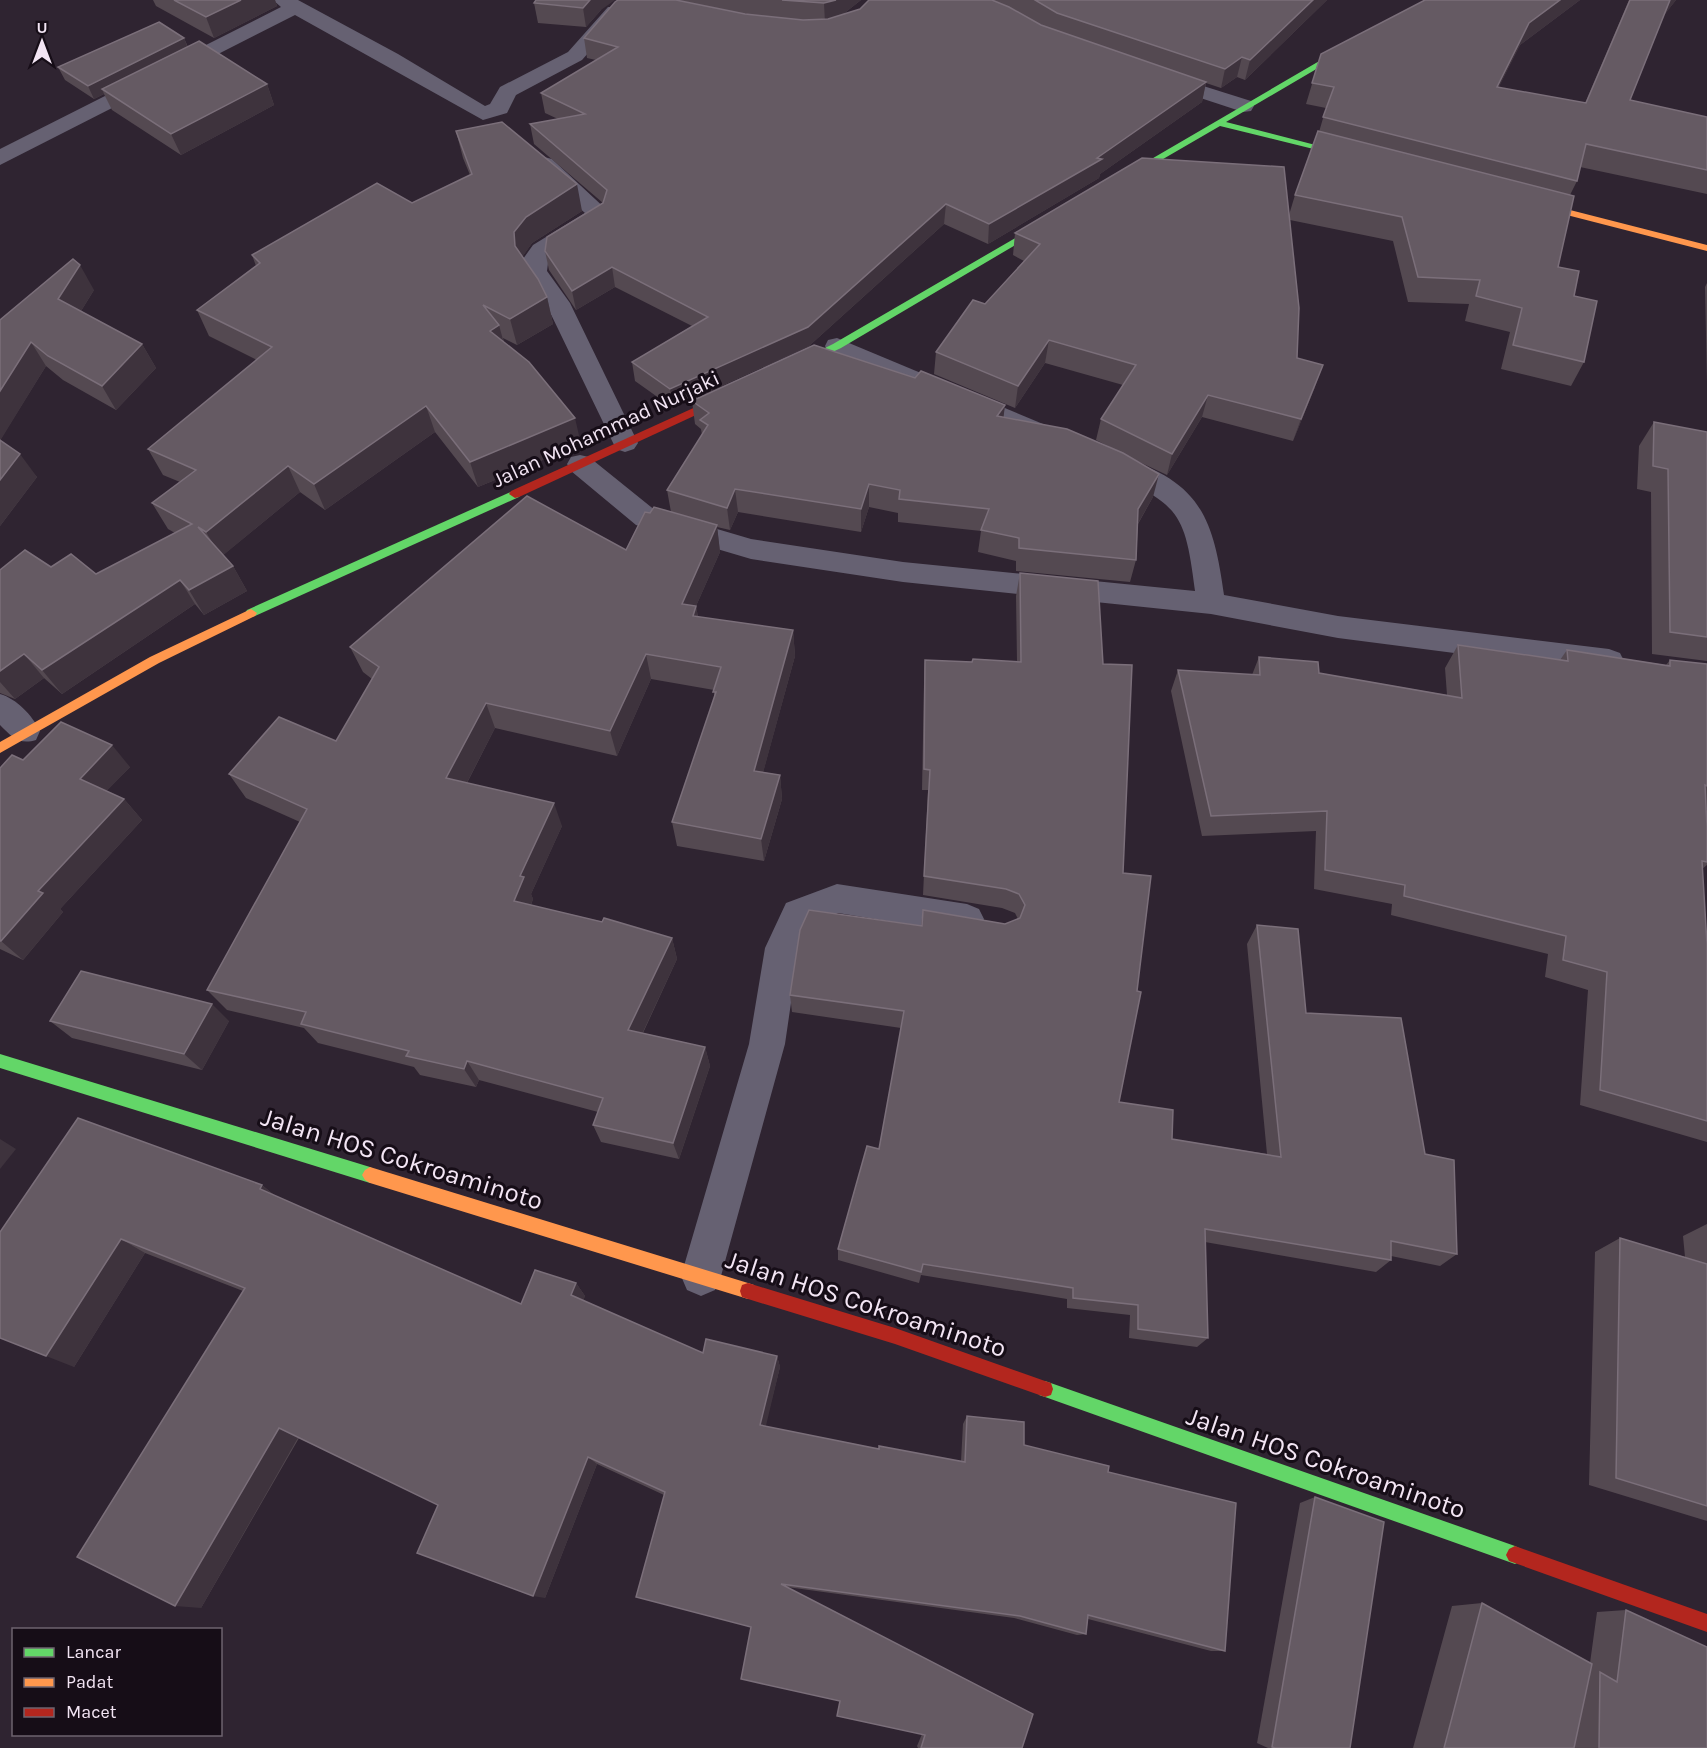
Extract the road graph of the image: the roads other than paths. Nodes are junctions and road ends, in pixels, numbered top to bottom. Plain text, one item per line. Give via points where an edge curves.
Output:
1 (1439, 0) edge
2 (289, 3) edge
3 (633, 3) edge
4 (1141, 72) edge
5 (1243, 106) junction
6 (1218, 123) junction
7 (530, 152) edge
8 (0, 158) edge
9 (1366, 161) edge
10 (1104, 189) edge
11 (1514, 199) edge
12 (1063, 213) edge
13 (1707, 248) edge
14 (837, 346) junction
15 (776, 374) edge
16 (745, 388) edge
17 (625, 443) junction
18 (580, 464) junction
19 (1211, 603) junction
20 (1640, 666) edge
21 (0, 706) edge
22 (25, 731) junction
23 (0, 748) edge
24 (1002, 925) edge
25 (0, 1061) edge
26 (701, 1276) junction
27 (1707, 1623) edge

1 - 5 street
2 - 3 street via 493,117 507,91 575,56 609,16
2 - 8 street
4 - 5 street
5 - 6 street
6 - 9 street
6 - 10 street
7 - 17 street via 598,213 541,250 535,259 535,271 558,303
11 - 13 street
12 - 14 street
14 - 15 street
14 - 19 street via 1082,450 1178,497 1191,511 1202,539
16 - 17 street, Jalan Mohammad Nurjaki
17 - 18 street, Jalan Mohammad Nurjaki
18 - 19 street via 646,518 751,549 903,572
18 - 22 street, Jalan Mohammad Nurjaki via 185,642
19 - 20 street via 1338,627
21 - 22 street
22 - 23 street, Jalan Mohammad Nurjaki
24 - 26 street via 837,898 798,913 782,948 767,1044
25 - 26 street, Jalan HOS Cokroaminoto
26 - 27 street, Jalan HOS Cokroaminoto via 895,1336

